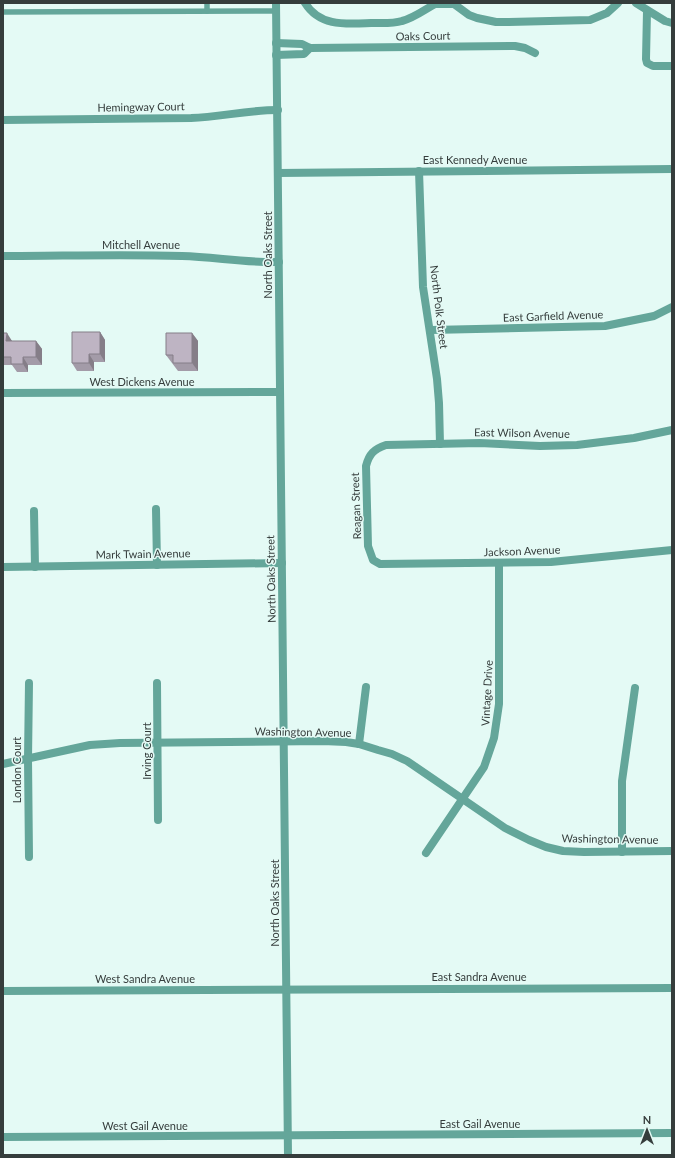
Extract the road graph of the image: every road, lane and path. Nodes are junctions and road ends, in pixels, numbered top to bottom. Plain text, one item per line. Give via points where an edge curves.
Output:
1 (207, 3) edge
2 (305, 3) edge
3 (618, 3) edge
4 (636, 3) edge
5 (276, 7) edge
6 (207, 11) junction
7 (647, 11) junction
8 (3, 12) edge
9 (672, 23) edge
10 (276, 43) junction
11 (310, 48) junction
12 (535, 53) dead end
13 (276, 55) junction
14 (672, 66) edge
15 (278, 110) junction
16 (3, 120) edge
17 (672, 170) edge
18 (419, 172) junction
19 (278, 173) junction
20 (3, 256) edge
21 (279, 262) junction
22 (672, 307) edge
23 (431, 330) junction
24 (280, 392) junction
25 (3, 393) edge
26 (672, 430) edge
27 (440, 444) junction
28 (372, 452) joint
29 (156, 509) dead end
30 (34, 511) dead end
31 (672, 550) edge
32 (373, 560) joint
33 (282, 563) junction
34 (499, 563) junction
35 (157, 565) junction
36 (3, 567) edge
37 (35, 567) junction
38 (29, 683) dead end
39 (157, 683) dead end
40 (366, 687) dead end
41 (635, 688) dead end
42 (158, 742) junction
43 (284, 742) junction
44 (359, 744) junction
45 (28, 759) junction
46 (3, 764) edge
47 (463, 799) junction
48 (158, 820) dead end
49 (672, 851) edge
50 (622, 852) junction
51 (426, 853) dead end
52 (29, 857) dead end
53 (672, 988) edge
54 (286, 989) junction
55 (3, 991) edge
56 (672, 1134) edge
57 (288, 1136) junction
58 (3, 1137) edge
59 (288, 1155) edge

1 - 6 lane
2 - 3 street via 310,10 326,21 346,24 402,21 435,4 454,4 469,15 491,21 590,20 607,13
4 - 7 street
5 - 6 lane
5 - 10 street, North Oaks Street
6 - 8 lane
7 - 9 street
7 - 14 street via 647,63 653,66
10 - 11 street, Oaks Court via 302,44
10 - 13 street, North Oaks Street
11 - 12 street, Oaks Court via 515,46
11 - 13 street, Oaks Court via 304,54
13 - 15 street, North Oaks Street
15 - 16 street, Hemingway Court via 191,118
15 - 19 street, North Oaks Street
17 - 18 street, East Kennedy Avenue
18 - 19 street, East Kennedy Avenue
18 - 23 street, North Polk Street via 423,286
19 - 21 street, North Oaks Street
20 - 21 street, Mitchell Avenue via 160,255
21 - 24 street, North Oaks Street
22 - 23 street, East Garfield Avenue via 654,316 605,326
23 - 27 street, North Polk Street via 439,404
24 - 25 street, West Dickens Avenue
24 - 33 street, North Oaks Street
26 - 27 street, East Wilson Avenue via 577,445
27 - 28 street, East Wilson Avenue via 386,445
28 - 32 street, Reagan Street via 366,466 368,546
29 - 35 street
30 - 37 street
31 - 34 street, Jackson Avenue via 551,562
32 - 34 street, Jackson Avenue via 380,564
33 - 35 street, Mark Twain Avenue
33 - 43 street, North Oaks Street
34 - 47 street, Vintage Drive via 498,722 484,767
35 - 37 street, Mark Twain Avenue
36 - 37 street, Mark Twain Avenue
38 - 45 street, London Court
39 - 42 street, Irving Court
40 - 44 street
41 - 50 street via 622,781
42 - 43 street, Washington Avenue
42 - 45 street, Washington Avenue via 90,745
42 - 48 street, Irving Court
43 - 44 street, Washington Avenue via 323,741
43 - 54 street, North Oaks Street
44 - 47 street, Washington Avenue via 407,761
45 - 46 street, Washington Avenue
45 - 52 street, London Court
47 - 50 street, Washington Avenue via 505,828 546,847 562,851
47 - 51 street, Vintage Drive
49 - 50 street, Washington Avenue
53 - 54 street, East Sandra Avenue
54 - 55 street, West Sandra Avenue
54 - 57 street, North Oaks Street
56 - 57 street, East Gail Avenue
57 - 58 street, West Gail Avenue
57 - 59 street, North Oaks Street

